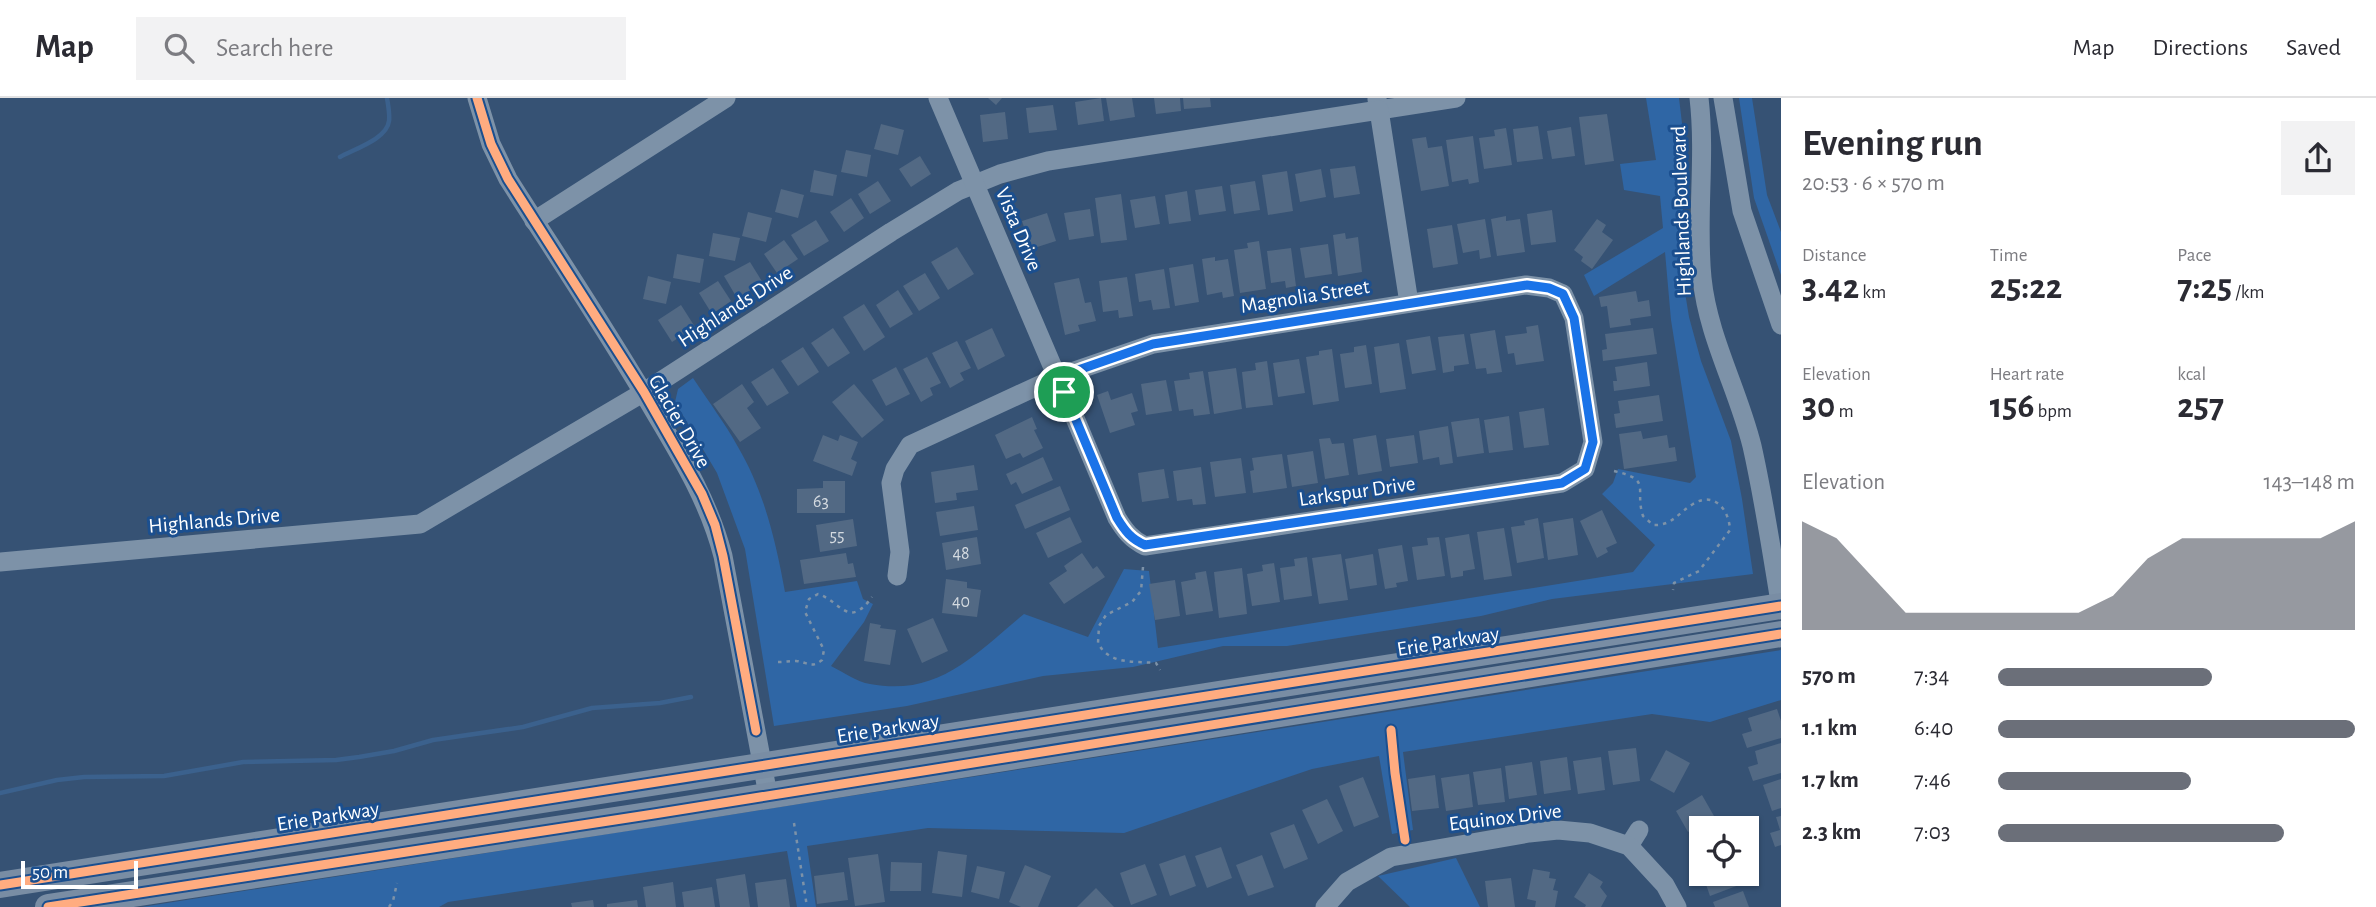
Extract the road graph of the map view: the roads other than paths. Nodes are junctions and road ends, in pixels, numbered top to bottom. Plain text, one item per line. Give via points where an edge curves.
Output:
1 (477, 98) edge
2 (726, 98) edge
3 (938, 98) edge
4 (1457, 98) edge
5 (1699, 98) edge
6 (1723, 98) edge
7 (1378, 104) edge
8 (975, 183) junction
9 (534, 220) junction
10 (1409, 303) junction
11 (1781, 325) edge
12 (1058, 377) junction
13 (644, 392) junction
14 (1585, 469) joint
15 (0, 562) edge
16 (897, 576) road end
17 (1781, 607) edge
18 (1781, 634) edge
19 (763, 766) junction
20 (768, 795) junction
21 (0, 885) edge
22 (48, 907) edge
23 (1325, 907) edge
24 (1677, 907) edge

1 - 9 street, Glacier Drive via 491,144
2 - 9 street
3 - 8 street, Vista Drive
4 - 7 street, Highlands Drive
5 - 17 street, Highlands Boulevard via 1702,278 1709,317 1751,444
6 - 11 street via 1742,211
7 - 8 street, Highlands Drive via 1048,161
7 - 10 street
8 - 12 street, Vista Drive
8 - 13 street, Highlands Drive
9 - 13 street, Glacier Drive
10 - 12 street, Magnolia Street via 1153,344
10 - 14 street, Magnolia Street via 1527,285 1563,294 1574,318 1593,442
12 - 14 street, Larkspur Drive via 1117,518 1125,531 1145,545 1562,483
12 - 16 street, Magnolia Street via 910,445 891,483 900,552
13 - 15 street, Highlands Drive via 420,524
13 - 19 street, Glacier Drive via 684,460 715,526
17 - 19 main road, Erie Parkway
18 - 20 main road
19 - 20 street, Glacier Drive
19 - 21 main road, Erie Parkway
20 - 22 main road
23 - 24 street, Equinox Drive via 1347,881 1376,863 1407,853 1558,830 1634,838

